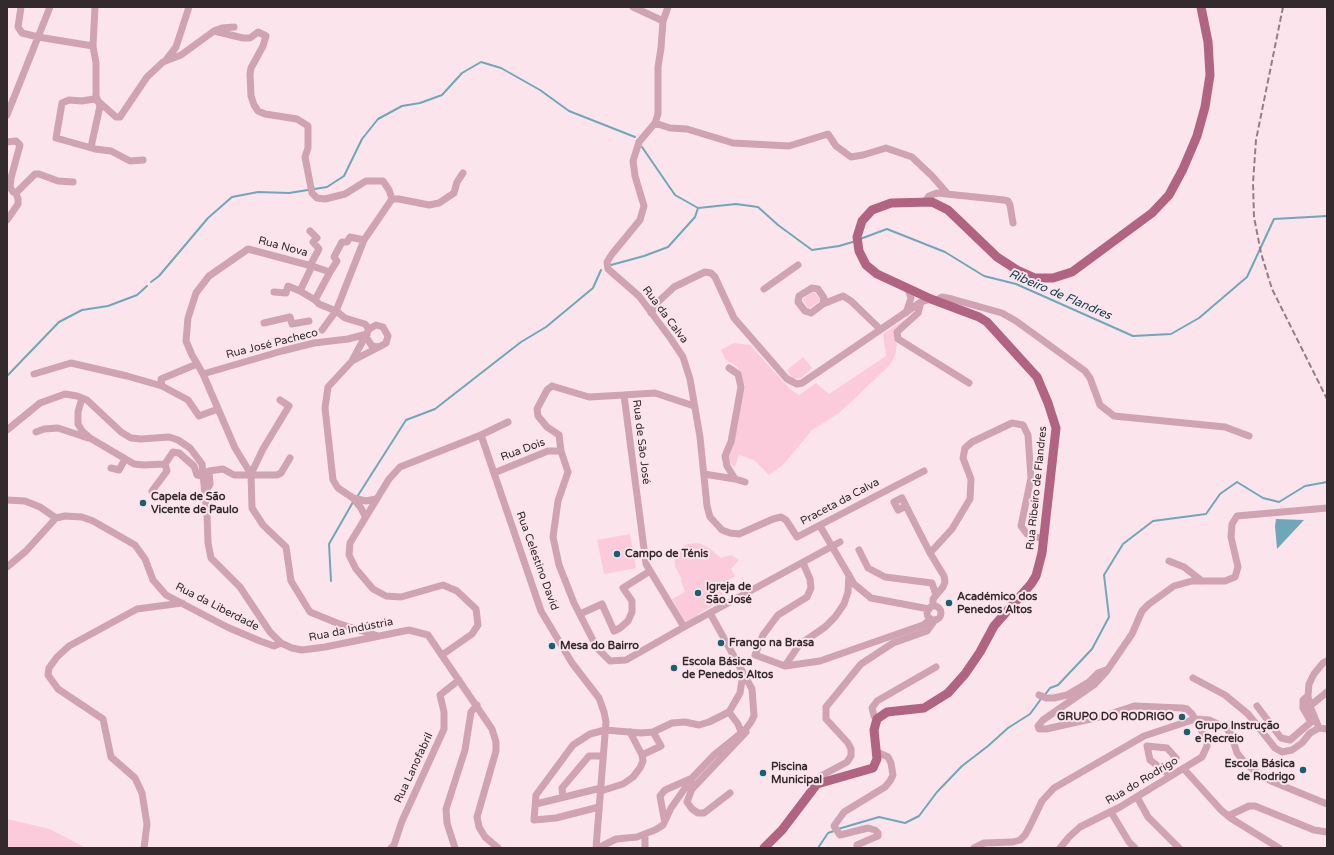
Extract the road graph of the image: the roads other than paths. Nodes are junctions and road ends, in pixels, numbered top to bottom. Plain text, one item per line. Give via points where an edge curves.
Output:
1 (21, 7) edge
2 (50, 7) edge
3 (94, 7) edge
4 (188, 7) edge
5 (633, 7) edge
6 (668, 7) edge
7 (1201, 7) edge
8 (663, 21) junction
9 (234, 28) dead end
10 (214, 32) junction
11 (38, 37) junction
12 (93, 46) junction
13 (164, 61) junction
14 (98, 101) junction
15 (7, 115) edge
16 (655, 123) junction
17 (7, 142) edge
18 (92, 147) junction
19 (142, 160) dead end
20 (463, 173) dead end
21 (73, 182) dead end
22 (16, 193) junction
23 (947, 194) junction
24 (392, 199) junction
25 (925, 202) junction
26 (7, 220) edge
27 (1013, 223) dead end
28 (310, 231) dead end
29 (364, 240) junction
30 (798, 265) dead end
31 (312, 266) junction
32 (330, 272) junction
33 (764, 289) dead end
34 (908, 289) junction
35 (300, 291) junction
36 (274, 292) dead end
37 (316, 300) junction
38 (933, 300) junction
39 (921, 302) junction
40 (823, 304) dead end
41 (336, 311) junction
42 (650, 313) junction
43 (906, 313) junction
44 (309, 321) dead end
45 (264, 323) dead end
46 (880, 329) junction
47 (322, 330) dead end
48 (367, 333) junction
49 (348, 339) junction
50 (379, 347) junction
51 (357, 353) junction
52 (352, 361) junction
53 (197, 364) junction
54 (729, 368) dead end
55 (34, 374) dead end
56 (203, 374) junction
57 (969, 383) dead end
58 (162, 386) junction
59 (624, 395) junction
60 (82, 398) junction
61 (280, 400) dead end
62 (694, 406) junction
63 (218, 409) junction
64 (508, 422) dead end
65 (7, 430) edge
66 (36, 432) dead end
67 (481, 435) junction
68 (1249, 436) dead end
69 (90, 438) junction
70 (561, 452) junction
71 (290, 458) dead end
72 (125, 459) junction
73 (165, 464) junction
74 (111, 468) dead end
75 (924, 471) dead end
76 (494, 473) junction
77 (251, 474) junction
78 (704, 474) junction
79 (204, 477) junction
80 (735, 479) junction
81 (745, 482) dead end
82 (152, 491) dead end
83 (206, 492) junction
84 (353, 498) junction
85 (376, 499) junction
86 (7, 500) edge
87 (906, 506) dead end
88 (1327, 508) edge
89 (366, 516) junction
90 (56, 518) junction
91 (773, 519) joint
92 (820, 526) junction
93 (1043, 539) junction
94 (840, 542) dead end
95 (832, 546) junction
96 (859, 550) dead end
97 (930, 553) junction
98 (1169, 561) dead end
99 (803, 563) junction
100 (7, 566) edge
101 (650, 570) junction
102 (849, 575) junction
103 (1202, 581) junction
104 (936, 595) junction
105 (182, 603) junction
106 (931, 608) junction
107 (710, 613) junction
108 (580, 614) junction
109 (933, 619) junction
110 (684, 627) junction
111 (378, 636) junction
112 (281, 642) junction
113 (795, 651) junction
114 (442, 655) junction
115 (809, 662) junction
116 (1326, 663) edge
117 (785, 666) junction
118 (936, 667) dead end
119 (741, 668) junction
120 (1108, 670) junction
121 (1194, 678) dead end
122 (459, 680) junction
123 (1327, 692) edge
124 (1039, 695) dead end
125 (1308, 696) junction
126 (477, 705) junction
127 (1257, 706) dead end
128 (1310, 706) junction
129 (728, 712) junction
130 (877, 719) junction
131 (1195, 719) junction
132 (1313, 721) junction
133 (748, 726) junction
134 (1319, 728) junction
135 (1327, 729) edge
136 (605, 730) junction
137 (630, 732) junction
138 (653, 732) junction
139 (741, 732) junction
140 (877, 752) junction
141 (642, 755) junction
142 (603, 756) junction
143 (1176, 758) dead end
144 (1184, 769) junction
145 (1170, 776) junction
146 (693, 777) junction
147 (817, 784) junction
148 (601, 789) junction
149 (730, 793) dead end
150 (564, 797) junction
151 (1137, 797) junction
152 (536, 804) junction
153 (1327, 804) edge
154 (599, 807) junction
155 (1111, 812) junction
156 (1228, 816) junction
157 (664, 818) junction
158 (1327, 832) edge
159 (644, 834) junction
160 (144, 848) edge
161 (391, 848) edge
162 (455, 848) edge
163 (498, 848) edge
164 (597, 848) edge
165 (645, 848) edge
166 (764, 848) edge
167 (857, 848) edge
168 (974, 848) edge
169 (1060, 848) edge
170 (1135, 848) edge
171 (1179, 848) edge
172 (1279, 848) edge

1 - 11 street via 18,28 22,33
2 - 11 street
3 - 12 street
4 - 13 street via 176,47
5 - 8 street
6 - 8 street
7 - 25 main road, Rua Ribeiro de Flandres via 1208,42 1210,75 1203,115 1184,169 1168,195 1152,213 1093,258 1072,272 1053,278 1035,278 997,257 948,210 932,202
8 - 16 street via 658,67 658,114
9 - 10 street via 222,28
10 - 13 street via 181,55
10 - 24 street via 243,38 250,38 258,32 266,36 251,68 251,96 258,111 297,119 308,126 308,148 305,157 316,198 334,198 366,181 383,181
11 - 12 street
11 - 15 street
12 - 14 street via 96,63 95,91
13 - 14 street via 147,77 120,117 110,113
14 - 18 street via 100,106
14 - 18 street via 69,100 62,103 56,138
16 - 23 street via 670,128 687,129 733,143 788,146 828,134 836,146 851,157 863,156 886,148 912,157
16 - 42 street, Rua da Calva via 639,142 633,161 644,206 640,220 607,262 608,269 639,296
17 - 22 street via 16,141 20,145 10,183 12,192
18 - 19 street via 117,153 130,161
20 - 24 street via 454,192 439,203 429,205
21 - 22 street via 58,181 35,174
22 - 26 street via 18,204
23 - 25 street via 937,193 929,196
23 - 27 street via 1008,201
24 - 29 street
25 - 34 main road, Rua Ribeiro de Flandres via 891,203 872,210 862,221 856,237 866,265 876,274
28 - 31 street via 317,238 313,242 319,249
29 - 32 street via 350,236 347,242 342,242 334,257 337,261
29 - 41 street
30 - 33 street
31 - 32 street, Rua Nova
31 - 35 street
31 - 53 street, Rua Nova via 248,249 209,276 196,293 188,318 186,341
32 - 37 street
34 - 38 main road, Rua Ribeiro de Flandres
34 - 43 street via 911,298
35 - 36 street via 288,286 286,293
35 - 37 street, Rua José Pacheco
37 - 41 street, Rua José Pacheco via 319,304
38 - 39 street
38 - 68 street via 942,297 952,299 1002,313 1016,321 1085,371 1100,405 1114,416 1225,427
38 - 93 main road, Rua Ribeiro de Flandres via 987,322 1030,369 1041,385 1056,428
39 - 43 street
39 - 57 street via 918,313 897,332 898,339
40 - 46 street via 843,296 851,300
41 - 47 street
41 - 48 street, Rua José Pacheco via 345,318 365,324
42 - 46 street via 674,287 705,272 711,273 716,276 734,318 792,383 802,383
42 - 62 street, Rua da Calva via 683,358 690,379
43 - 46 street
44 - 45 street, Rua José Pacheco via 292,324 290,317
48 - 49 street, Rua José Pacheco
48 - 50 street, Rua José Pacheco via 372,346
48 - 50 street, Rua José Pacheco via 379,325 386,329 388,340
48 - 51 street
49 - 51 street via 356,345
49 - 56 street, Rua José Pacheco via 282,351
50 - 52 street
51 - 52 street
52 - 84 street via 328,387 325,408 333,480 338,488
53 - 56 street, Rua Nova
53 - 58 street via 161,379
54 - 80 street via 738,374 741,387 731,442 725,456 727,466
55 - 58 street via 72,363
56 - 63 street, Rua Nova
58 - 63 street via 188,400 199,416
59 - 62 street via 655,393
59 - 70 street, Rua de São José via 589,397 557,386 547,390 537,409 538,416 546,427 559,435
59 - 101 street, Rua de São José via 646,564
60 - 65 street, Rua da Indústria via 65,394 40,403
60 - 69 street via 78,424
60 - 79 street, Rua da Indústria via 131,438 169,437 184,444 199,459
61 - 77 street via 289,406 262,449
62 - 78 street, Rua da Calva
63 - 77 street, Rua Nova via 235,448
64 - 67 street
66 - 69 street via 58,428
67 - 76 street, Rua Celestino David
67 - 85 street via 400,467
69 - 72 street
70 - 76 street, Rua Dois via 548,451
70 - 108 street, Rua de São José via 568,472 558,501 553,537 559,565
71 - 77 street via 277,475
72 - 73 street via 134,464
72 - 74 street via 119,470
73 - 79 street via 173,452 179,453 194,466 196,475
73 - 82 street via 167,471
75 - 92 street, Praceta da Calva
76 - 136 street, Rua Celestino David via 541,611 572,663 600,698 606,722
77 - 83 street via 234,474 223,469 209,471 210,484
77 - 111 street via 252,508 263,525 286,547 291,581 310,612
78 - 80 street
78 - 91 street, Rua da Calva via 710,517 722,530 730,534 739,534
79 - 83 street, Rua da Indústria
80 - 81 street
83 - 112 street, Rua da Indústria via 211,558 240,587 270,632
84 - 85 street via 366,501
84 - 89 street
85 - 89 street
86 - 90 street via 25,501
87 - 97 street
88 - 103 street via 1237,516 1232,524 1231,537 1238,567 1237,574 1225,581
89 - 114 street via 350,543 349,555 356,569 373,589 386,596 400,597 443,585 457,591 476,609 478,625 472,634
90 - 100 street via 26,551
90 - 105 street, Rua da Liberdade via 82,517 135,546 159,588 166,595
91 - 92 street, Praceta da Calva via 781,517 786,520 797,537
92 - 95 street
93 - 97 street via 1027,534 1021,526 1031,478 1028,435 1022,425 1012,423 972,442 965,448 963,458 971,479 970,499 952,529
93 - 130 main road, Rua Ribeiro de Flandres via 1036,576 994,626 980,652 956,684 941,698 924,708 888,712
94 - 95 street, Rua de São José
95 - 99 street, Rua de São José
95 - 102 street
96 - 104 street via 868,568 885,577 932,583
97 - 104 street via 945,582
98 - 103 street via 1184,566
99 - 107 street, Rua de São José
99 - 117 street via 810,579 807,597 778,616 763,635 754,655
101 - 108 street via 623,588 632,601 632,612 628,621 620,628 614,631 602,604
101 - 110 street, Rua de São José
102 - 106 street via 854,584 871,598
102 - 113 street via 848,592 835,618 799,645
103 - 120 street via 1174,586 1142,611 1132,634
104 - 106 street
105 - 112 street, Rua da Liberdade via 260,641 274,646
105 - 160 street via 137,608 69,646 49,668 48,675 58,690 103,719 110,757 135,778 142,793 147,824
106 - 109 street via 927,613
106 - 109 street via 937,607 941,612 940,616
107 - 110 street, Rua de São José
107 - 119 street
108 - 110 street, Rua de São José via 597,648 610,661 626,660
109 - 115 street via 923,625 820,661
109 - 147 street via 927,631 893,643 861,664 831,699 826,707 826,720 848,743 851,756 847,762 821,776
111 - 112 street, Rua da Indústria via 302,650
111 - 114 street, Rua da Indústria via 409,630 420,632 428,635
113 - 115 street via 799,658
113 - 117 street
114 - 122 street, Rua da Indústria
115 - 117 street
116 - 125 street via 1309,684
118 - 130 street via 877,701 872,708
119 - 129 street via 740,693
119 - 133 street via 752,688 754,716
120 - 124 street via 1098,673 1089,682 1067,695 1046,698
120 - 131 street via 1095,684 1044,720 1038,726 1039,729 1046,730 1142,705 1186,709
121 - 134 street via 1225,695 1248,714 1275,748 1282,752 1292,750
122 - 126 street, Rua da Indústria
122 - 161 street, Rua Lanofabril via 440,695 444,729
123 - 128 street
125 - 128 street
125 - 132 street via 1302,703 1305,713
126 - 162 street via 471,712 465,750 446,809
126 - 163 street, Rua da Indústria via 492,729 496,751 477,817 485,837
127 - 132 street via 1281,738 1290,740
128 - 132 street
129 - 138 street via 699,725 686,722 672,723
129 - 139 street
130 - 140 main road via 874,730
131 - 144 street, Rua do Rodrigo via 1206,735 1207,746 1202,757
131 - 153 street via 1209,720 1226,728 1231,734 1237,753 1259,774
131 - 168 street via 1144,736 1054,788 1042,802 1020,840 984,843
132 - 134 street
133 - 139 street
133 - 149 street via 746,732 692,789 687,802 692,809 704,814
134 - 135 street
136 - 137 street
136 - 142 street, Rua Celestino David
136 - 152 street via 590,734 573,745 536,795
137 - 138 street
137 - 141 street
138 - 141 street via 661,746
139 - 146 street
140 - 147 main road via 873,768
140 - 167 street via 888,757 893,775 885,787 844,812 836,829 840,835 868,828 878,833 878,836 857,845
141 - 148 street via 643,761 633,777 623,784
142 - 148 street, Rua Celestino David
142 - 150 street via 589,756 562,788
143 - 145 street via 1167,748 1147,746 1150,760
144 - 145 street, Rua do Rodrigo
144 - 156 street
145 - 151 street, Rua do Rodrigo
146 - 157 street
146 - 157 street via 665,790 660,796
147 - 166 main road via 782,830
148 - 150 street
148 - 154 street, Rua Celestino David
150 - 152 street
151 - 155 street, Rua do Rodrigo
151 - 171 street via 1148,817
152 - 154 street via 534,820 556,818
154 - 164 street, Rua Celestino David
155 - 169 street, Rua do Rodrigo via 1080,827
155 - 170 street
156 - 158 street via 1248,806 1256,806 1314,830
156 - 172 street
157 - 159 street via 663,825
159 - 164 street via 616,839
159 - 165 street

